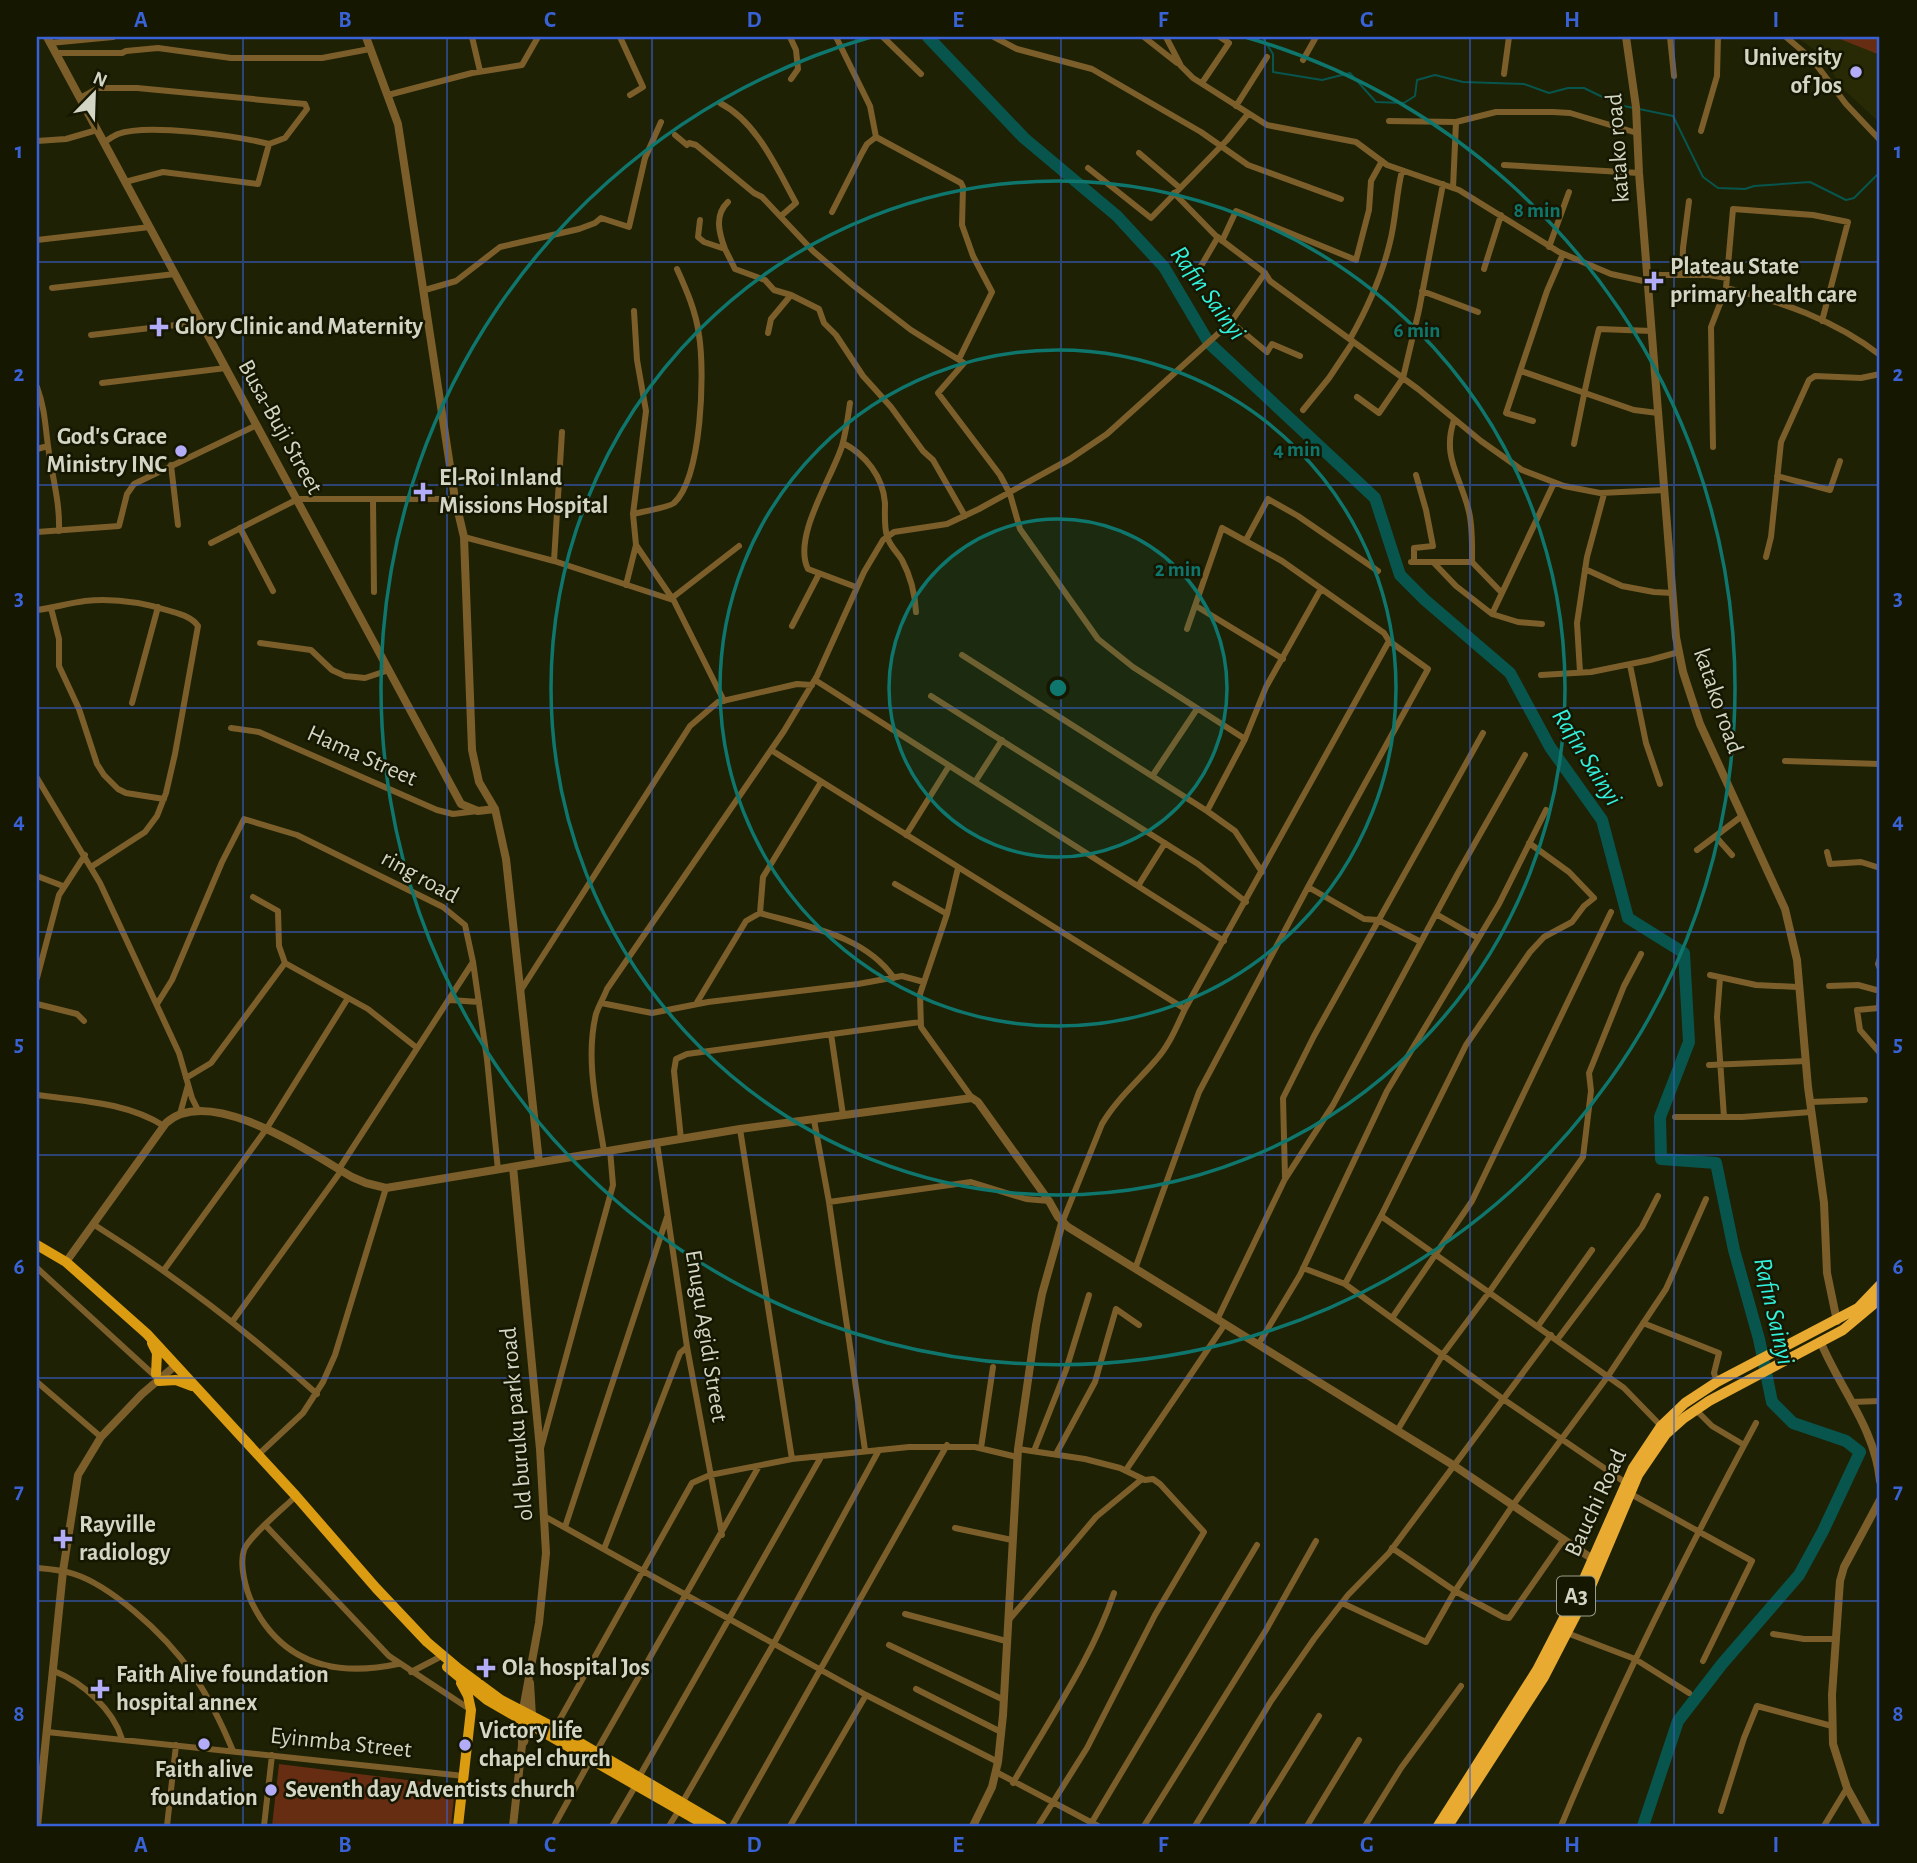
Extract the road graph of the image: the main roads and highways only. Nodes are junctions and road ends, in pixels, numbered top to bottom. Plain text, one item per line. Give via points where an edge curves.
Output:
1 (37, 1245) edge
2 (1880, 1285) edge
3 (1880, 1300) edge
4 (147, 1334) junction
5 (199, 1390) junction
6 (1628, 1488) junction
7 (1596, 1561) junction
8 (427, 1642) junction
9 (457, 1676) junction
10 (487, 1700) junction
11 (471, 1710) junction
12 (527, 1718) junction
13 (593, 1755) junction
14 (680, 1806) junction
15 (458, 1826) edge
16 (707, 1826) edge
17 (722, 1826) edge
18 (1438, 1826) edge
19 (1448, 1826) edge

1 - 4 main road via 66,1262
2 - 6 highway, Bauchi Road / A3 via 1837,1321 1685,1403 1642,1453
3 - 6 highway, Bauchi Road / A3 via 1821,1343 1696,1409 1666,1434
4 - 5 main road
4 - 5 main road via 157,1353 157,1377
5 - 8 main road
6 - 7 highway, Bauchi Road / A3
7 - 18 highway, Bauchi Road / A3 via 1537,1671
7 - 19 highway, Bauchi Road / A3 via 1567,1633
8 - 9 main road
8 - 12 main road via 487,1692
9 - 10 main road
9 - 11 main road
10 - 11 main road via 478,1701
10 - 12 main road
11 - 15 main road
12 - 13 main road
12 - 13 main road via 555,1728
13 - 14 main road
14 - 16 main road
14 - 17 main road

